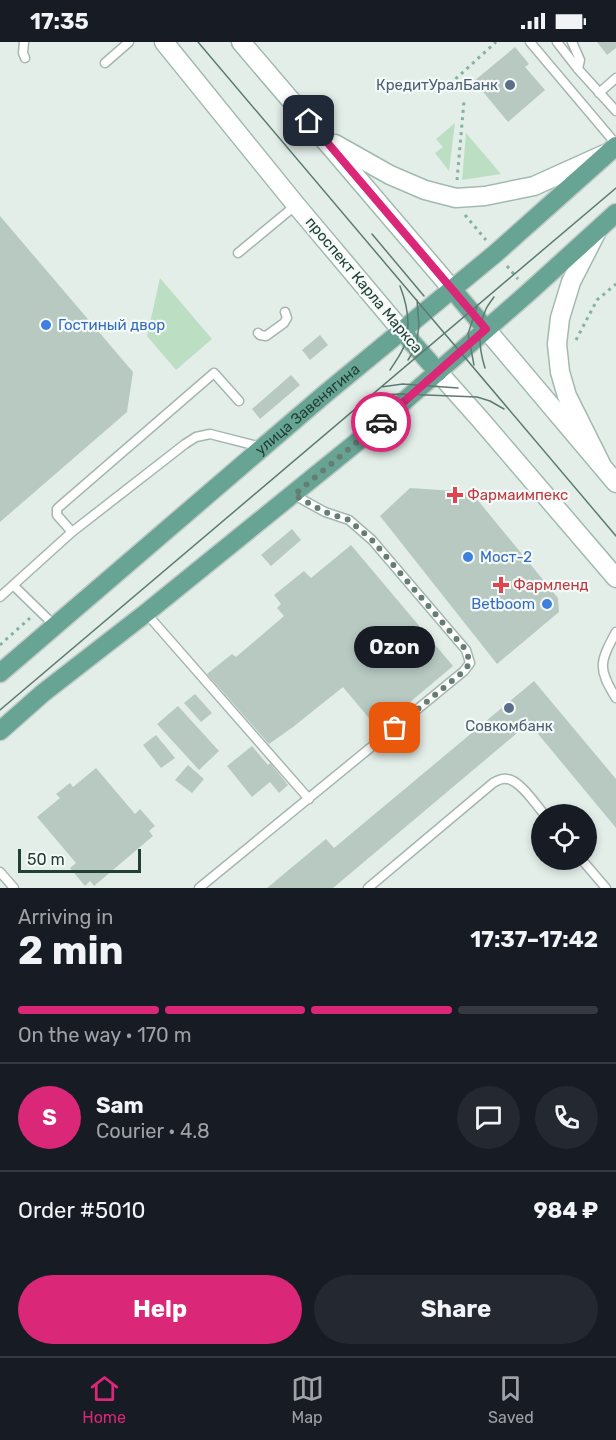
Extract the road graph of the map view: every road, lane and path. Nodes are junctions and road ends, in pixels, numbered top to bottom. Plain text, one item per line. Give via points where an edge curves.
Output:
1 (24, 42) edge
2 (129, 42) edge
3 (164, 42) edge
4 (242, 42) edge
5 (496, 42) edge
6 (530, 42) edge
7 (557, 42) edge
8 (572, 42) edge
9 (25, 58) dead end
10 (105, 63) dead end
11 (578, 69) junction
12 (616, 78) edge
13 (450, 84) dead end
14 (599, 93) junction
15 (464, 101) dead end
16 (616, 111) edge
17 (322, 136) junction
18 (614, 147) edge
19 (456, 187) dead end
20 (296, 205) junction
21 (461, 213) dead end
22 (616, 213) edge
23 (598, 229) junction
24 (238, 253) dead end
25 (496, 253) junction
26 (616, 284) edge
27 (452, 289) junction
28 (529, 292) junction
29 (285, 312) dead end
30 (486, 329) junction
31 (402, 331) junction
32 (258, 333) dead end
33 (575, 342) dead end
34 (438, 372) junction
35 (239, 401) dead end
36 (263, 448) junction
37 (602, 466) junction
38 (616, 483) edge
39 (294, 495) junction
40 (72, 532) junction
41 (616, 579) edge
42 (14, 586) junction
43 (0, 597) edge
44 (39, 610) junction
45 (146, 613) junction
46 (55, 626) junction
47 (616, 632) edge
48 (0, 645) edge
49 (0, 673) edge
50 (616, 698) edge
51 (0, 731) edge
52 (309, 799) junction
53 (536, 804) edge
54 (591, 870) edge
55 (0, 872) edge
56 (14, 888) edge
57 (199, 888) edge
58 (368, 888) edge
59 (606, 888) edge

1 - 9 lane
2 - 10 lane
3 - 20 main road, проспект Карла Маркса
4 - 17 main road
5 - 13 path
6 - 18 lane
7 - 11 lane
8 - 11 lane via 580,60
11 - 14 lane
12 - 14 lane
14 - 16 lane
15 - 19 path
17 - 18 main road via 390,175 456,198 534,186
17 - 27 main road
18 - 25 main road, улица Завенягина
20 - 24 lane
20 - 31 main road, проспект Карла Маркса
21 - 25 path
22 - 23 main road
23 - 28 main road
23 - 37 main road via 571,282 557,344 567,396
25 - 27 main road, улица Завенягина
25 - 28 path
26 - 33 path via 597,300
27 - 30 main road
27 - 31 main road, улица Завенягина
28 - 30 main road
29 - 32 lane via 284,323 266,336
30 - 34 main road
30 - 37 main road
31 - 34 main road, проспект Карла Маркса
31 - 36 main road, улица Завенягина
34 - 39 main road
34 - 41 main road, проспект Карла Маркса
35 - 40 lane via 214,374 57,509 57,515
36 - 40 lane via 210,434 196,437
36 - 46 main road, улица Завенягина
37 - 38 main road
39 - 45 main road
39 - 52 lane via 349,520 372,540 466,650 470,663
40 - 42 lane
42 - 43 lane
42 - 44 lane
44 - 46 lane
44 - 48 path
45 - 51 main road
45 - 52 lane
46 - 49 main road, улица Завенягина
47 - 50 lane via 602,663 604,680
52 - 57 lane
53 - 58 lane via 514,780 500,779
54 - 59 lane
55 - 56 lane

